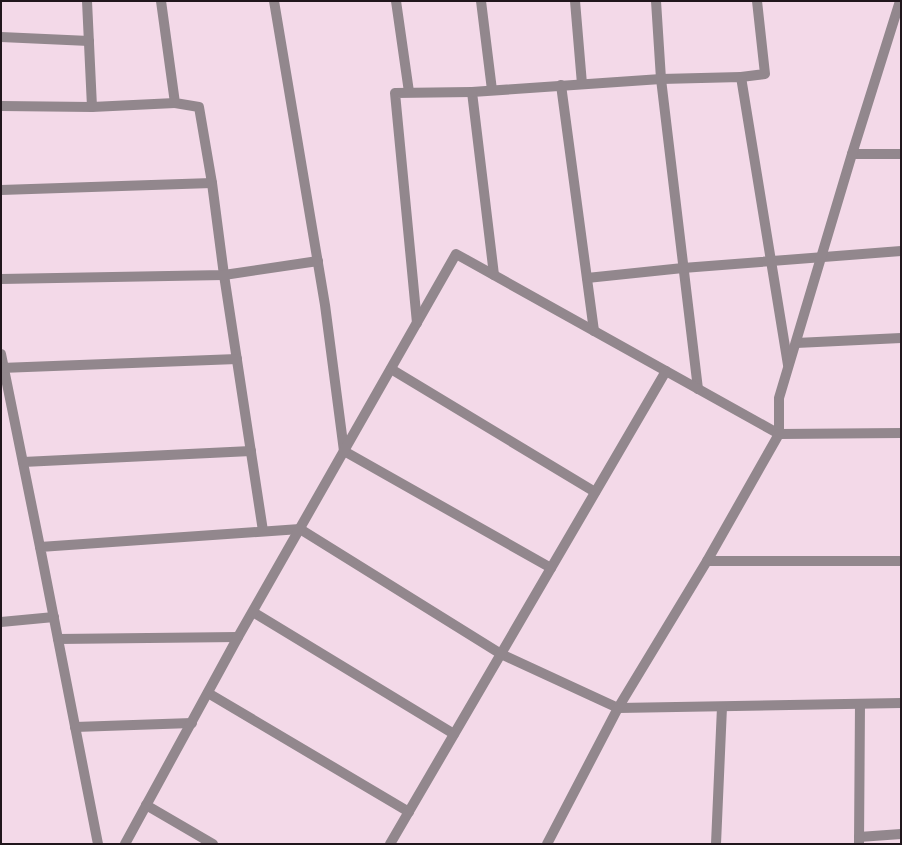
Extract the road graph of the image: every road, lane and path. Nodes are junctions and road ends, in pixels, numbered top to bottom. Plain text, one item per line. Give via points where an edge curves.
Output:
1 (87, 1) edge
2 (161, 1) edge
3 (274, 1) edge
4 (396, 1) edge
5 (481, 1) edge
6 (575, 1) edge
7 (656, 1) edge
8 (757, 1) edge
9 (900, 1) edge
10 (1, 37) edge
11 (88, 41) junction
12 (741, 77) junction
13 (661, 79) junction
14 (582, 84) junction
15 (561, 85) junction
16 (492, 90) junction
17 (409, 92) junction
18 (472, 92) junction
19 (175, 103) junction
20 (1, 106) edge
21 (92, 107) junction
22 (852, 154) junction
23 (901, 154) edge
24 (212, 183) junction
25 (1, 190) edge
26 (901, 252) edge
27 (822, 257) junction
28 (318, 261) junction
29 (771, 261) junction
30 (683, 268) junction
31 (224, 275) junction
32 (494, 275) junction
33 (587, 278) junction
34 (1, 279) edge
35 (417, 323) junction
36 (594, 331) junction
37 (901, 338) edge
38 (796, 343) junction
39 (1, 354) edge
40 (237, 359) junction
41 (2, 368) edge
42 (788, 368) junction
43 (392, 369) junction
44 (666, 371) junction
45 (698, 389) junction
46 (901, 433) edge
47 (779, 434) junction
48 (251, 451) junction
49 (344, 452) junction
50 (23, 462) junction
51 (596, 492) junction
52 (300, 529) junction
53 (264, 532) junction
54 (40, 547) junction
55 (707, 561) junction
56 (901, 561) edge
57 (551, 568) junction
58 (253, 612) junction
59 (54, 617) junction
60 (1, 622) edge
61 (238, 638) junction
62 (58, 639) junction
63 (501, 654) junction
64 (208, 693) junction
65 (901, 703) edge
66 (860, 704) junction
67 (722, 706) junction
68 (618, 708) junction
69 (192, 723) junction
70 (76, 728) junction
71 (454, 734) junction
72 (146, 805) junction
73 (409, 812) junction
74 (901, 834) edge
75 (859, 841) edge
76 (98, 844) edge
77 (125, 844) edge
78 (213, 844) edge
79 (390, 844) edge
80 (547, 844) edge
81 (716, 844) edge

1 - 11 street
2 - 19 street
3 - 28 street
4 - 17 street
5 - 16 street
6 - 14 street
7 - 13 street
8 - 12 street via 765,74
9 - 22 street
10 - 11 street
11 - 21 street
12 - 13 street
12 - 29 street
13 - 14 street
13 - 30 street
14 - 15 street
15 - 16 street
15 - 33 street
16 - 18 street
17 - 18 street
17 - 35 street via 396,93
18 - 32 street
19 - 21 street
19 - 24 street via 199,107
20 - 21 street
22 - 23 street
22 - 27 street
24 - 25 street
24 - 31 street
26 - 27 street
27 - 29 street
27 - 38 street
28 - 31 street
28 - 49 street
29 - 30 street
29 - 42 street
30 - 33 street
30 - 45 street
31 - 34 street
31 - 40 street
32 - 35 street via 456,254
32 - 36 street
33 - 36 street
35 - 43 street
36 - 44 street
37 - 38 street
38 - 42 street
39 - 41 street
40 - 41 street
40 - 48 street
41 - 50 street
42 - 47 street via 779,398
43 - 49 street
43 - 51 street
44 - 45 street
44 - 51 street
45 - 47 street
46 - 47 street
47 - 55 street
48 - 50 street
48 - 53 street
49 - 52 street
49 - 57 street
50 - 54 street
51 - 57 street
52 - 53 street
52 - 58 street
52 - 63 street
53 - 54 street
54 - 59 street
55 - 56 street
55 - 68 street
57 - 63 street
58 - 61 street
58 - 71 street
59 - 60 street
59 - 62 street
61 - 62 street
61 - 64 street
62 - 70 street
63 - 68 street
63 - 71 street
64 - 69 street
64 - 73 street
65 - 66 street
66 - 67 street
66 - 75 street
67 - 68 street
67 - 81 street
68 - 80 street
69 - 70 street
69 - 72 street
70 - 76 street
71 - 73 street
72 - 77 street
72 - 78 street
73 - 79 street
74 - 75 street

